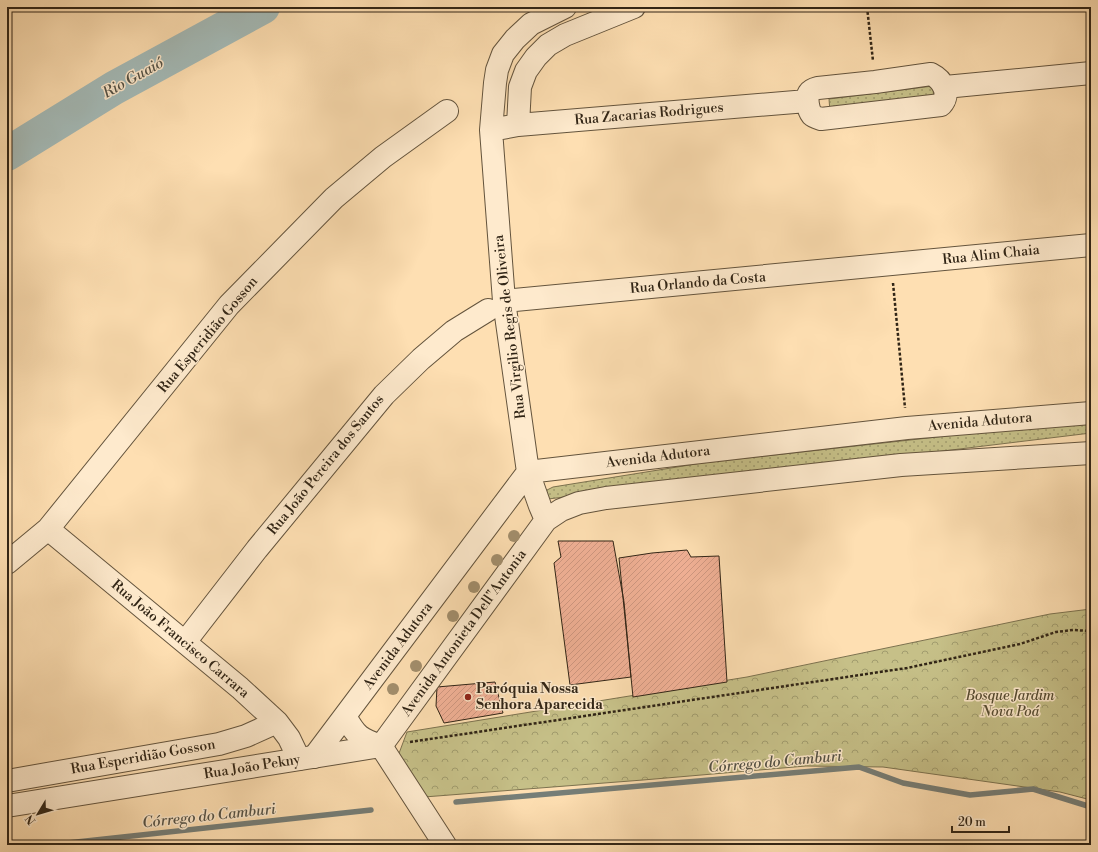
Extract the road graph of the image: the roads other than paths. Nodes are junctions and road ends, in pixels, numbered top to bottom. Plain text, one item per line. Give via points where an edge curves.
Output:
1 (565, 7) edge
2 (634, 7) edge
3 (1091, 74) edge
4 (945, 87) junction
5 (807, 101) junction
6 (447, 111) dead end
7 (518, 125) junction
8 (492, 130) junction
9 (1091, 245) edge
10 (891, 265) joint
11 (496, 305) junction
12 (1091, 412) edge
13 (1091, 453) edge
14 (528, 472) junction
15 (546, 520) junction
16 (48, 529) junction
17 (7, 563) edge
18 (185, 642) junction
19 (345, 716) junction
20 (277, 722) junction
21 (381, 746) junction
22 (307, 758) junction
23 (7, 781) edge
24 (7, 806) edge
25 (445, 845) edge

1 - 8 street, Rua Virgilio Regis de Oliveira via 531,24 503,54 494,83
2 - 7 street via 565,35 548,45 536,57 526,71 520,87
3 - 4 street
4 - 5 street via 932,74 818,88 808,94
4 - 5 street via 946,98 941,104 821,119 812,114
5 - 7 street, Rua Zacarias Rodrigues
6 - 16 street, Rua Esperidião Gosson via 383,157 334,198 229,305
7 - 8 street, Rua Zacarias Rodrigues
8 - 11 street, Rua Virgilio Regis de Oliveira
9 - 10 street, Rua Alim Chaia
10 - 11 street, Rua Orlando da Costa
11 - 14 street, Rua Virgilio Regis de Oliveira
11 - 18 street, Rua João Pereira dos Santos via 454,331 384,395
12 - 14 street, Avenida Adutora via 907,428
13 - 15 street via 901,465 606,498 579,503 561,510
14 - 15 street, Rua Virgilio Regis de Oliveira
14 - 19 street, Avenida Adutora
15 - 21 street, Avenida Antonieta Dell"Antonia
16 - 17 street, Rua Esperidião Gosson
16 - 18 street, Rua João Francisco Carrara
18 - 20 street, Rua João Francisco Carrara
19 - 21 street via 358,736
19 - 22 street, Avenida Adutora
20 - 22 street, Rua João Francisco Carrara
20 - 23 street, Rua Esperidião Gosson via 246,736 219,744
21 - 22 street, Rua João Pekny
21 - 25 street
22 - 24 street, Rua João Pekny

